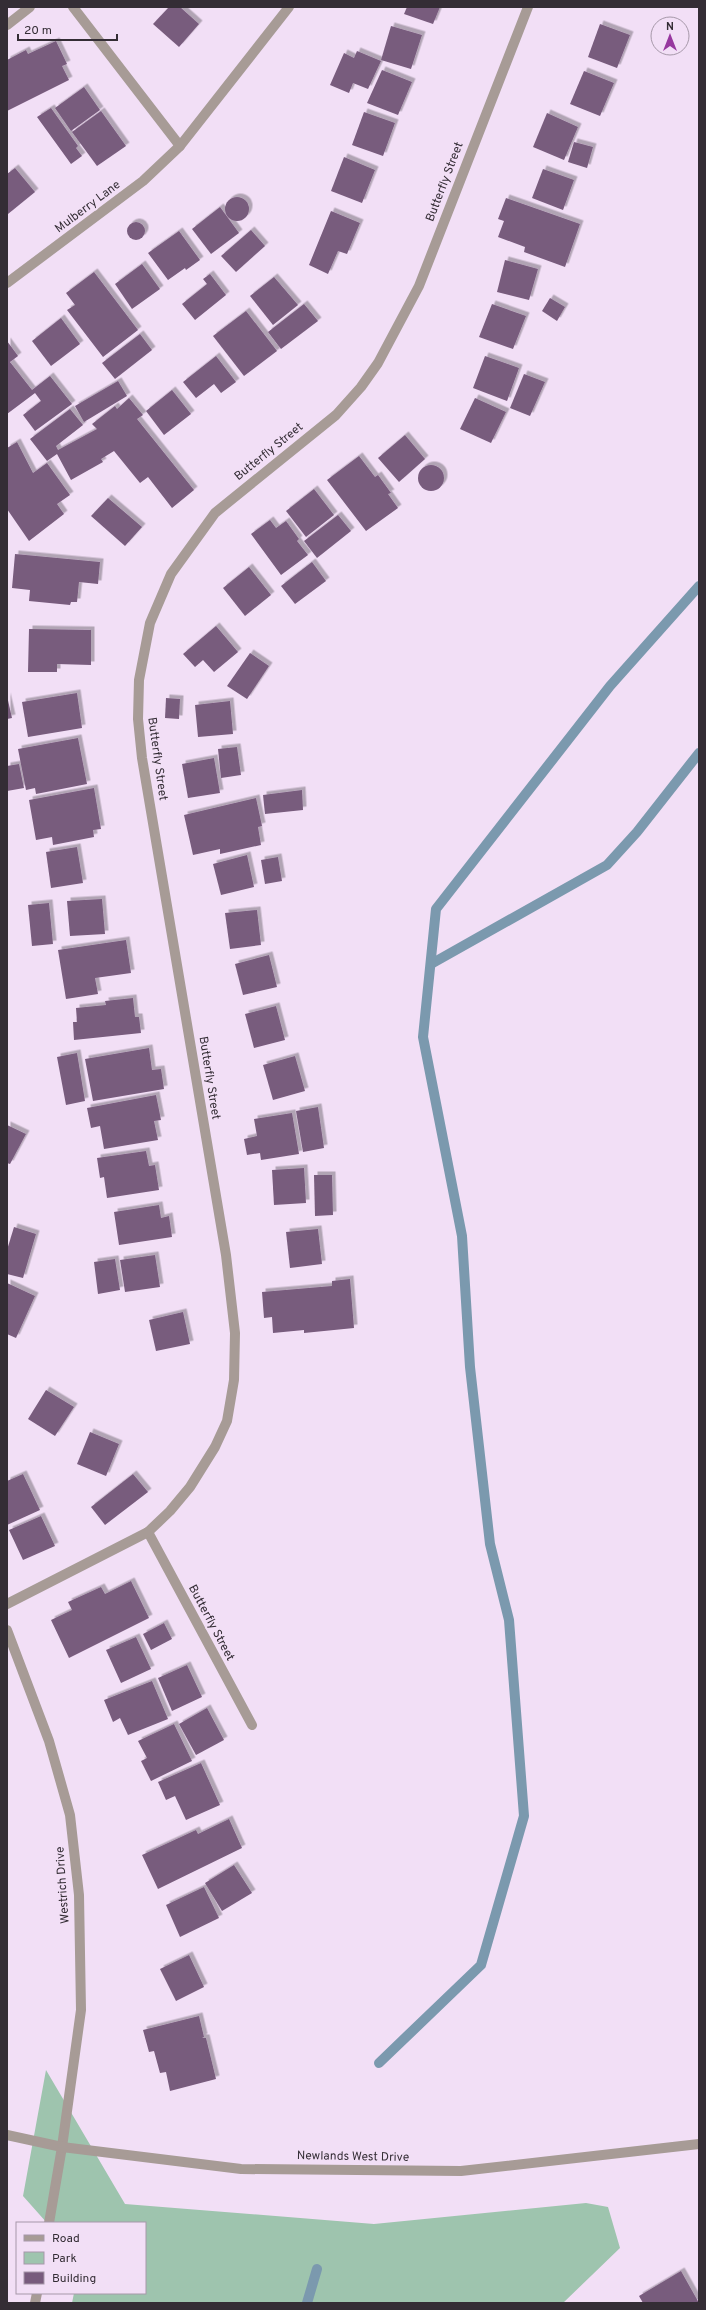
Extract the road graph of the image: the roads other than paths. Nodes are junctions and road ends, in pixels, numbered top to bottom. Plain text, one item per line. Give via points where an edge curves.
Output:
1 (30, 7) edge
2 (73, 7) edge
3 (289, 7) edge
4 (528, 7) edge
5 (7, 25) edge
6 (180, 146) junction
7 (7, 283) edge
8 (148, 1532) junction
9 (7, 1604) edge
10 (7, 1630) edge
11 (252, 1725) dead end
12 (7, 2135) edge
13 (699, 2144) edge
14 (62, 2147) junction
15 (49, 2222) edge

1 - 5 street
2 - 6 street
3 - 6 street, Mulberry Lane
4 - 8 street, Butterfly Street via 419,286 378,363 361,387 336,414 215,513 171,574 150,623 140,680 138,719 142,758 226,1256 235,1333 234,1380 227,1420 215,1447 190,1487
6 - 7 street, Mulberry Lane via 143,181
8 - 9 street, Butterfly Street
8 - 11 street, Butterfly Street
10 - 14 street, Westrich Drive via 49,1741 70,1815 79,1895 81,2010
12 - 14 street, Newlands West Drive
13 - 14 street, Newlands West Drive via 461,2171 242,2169
14 - 15 street, Westrich Drive

